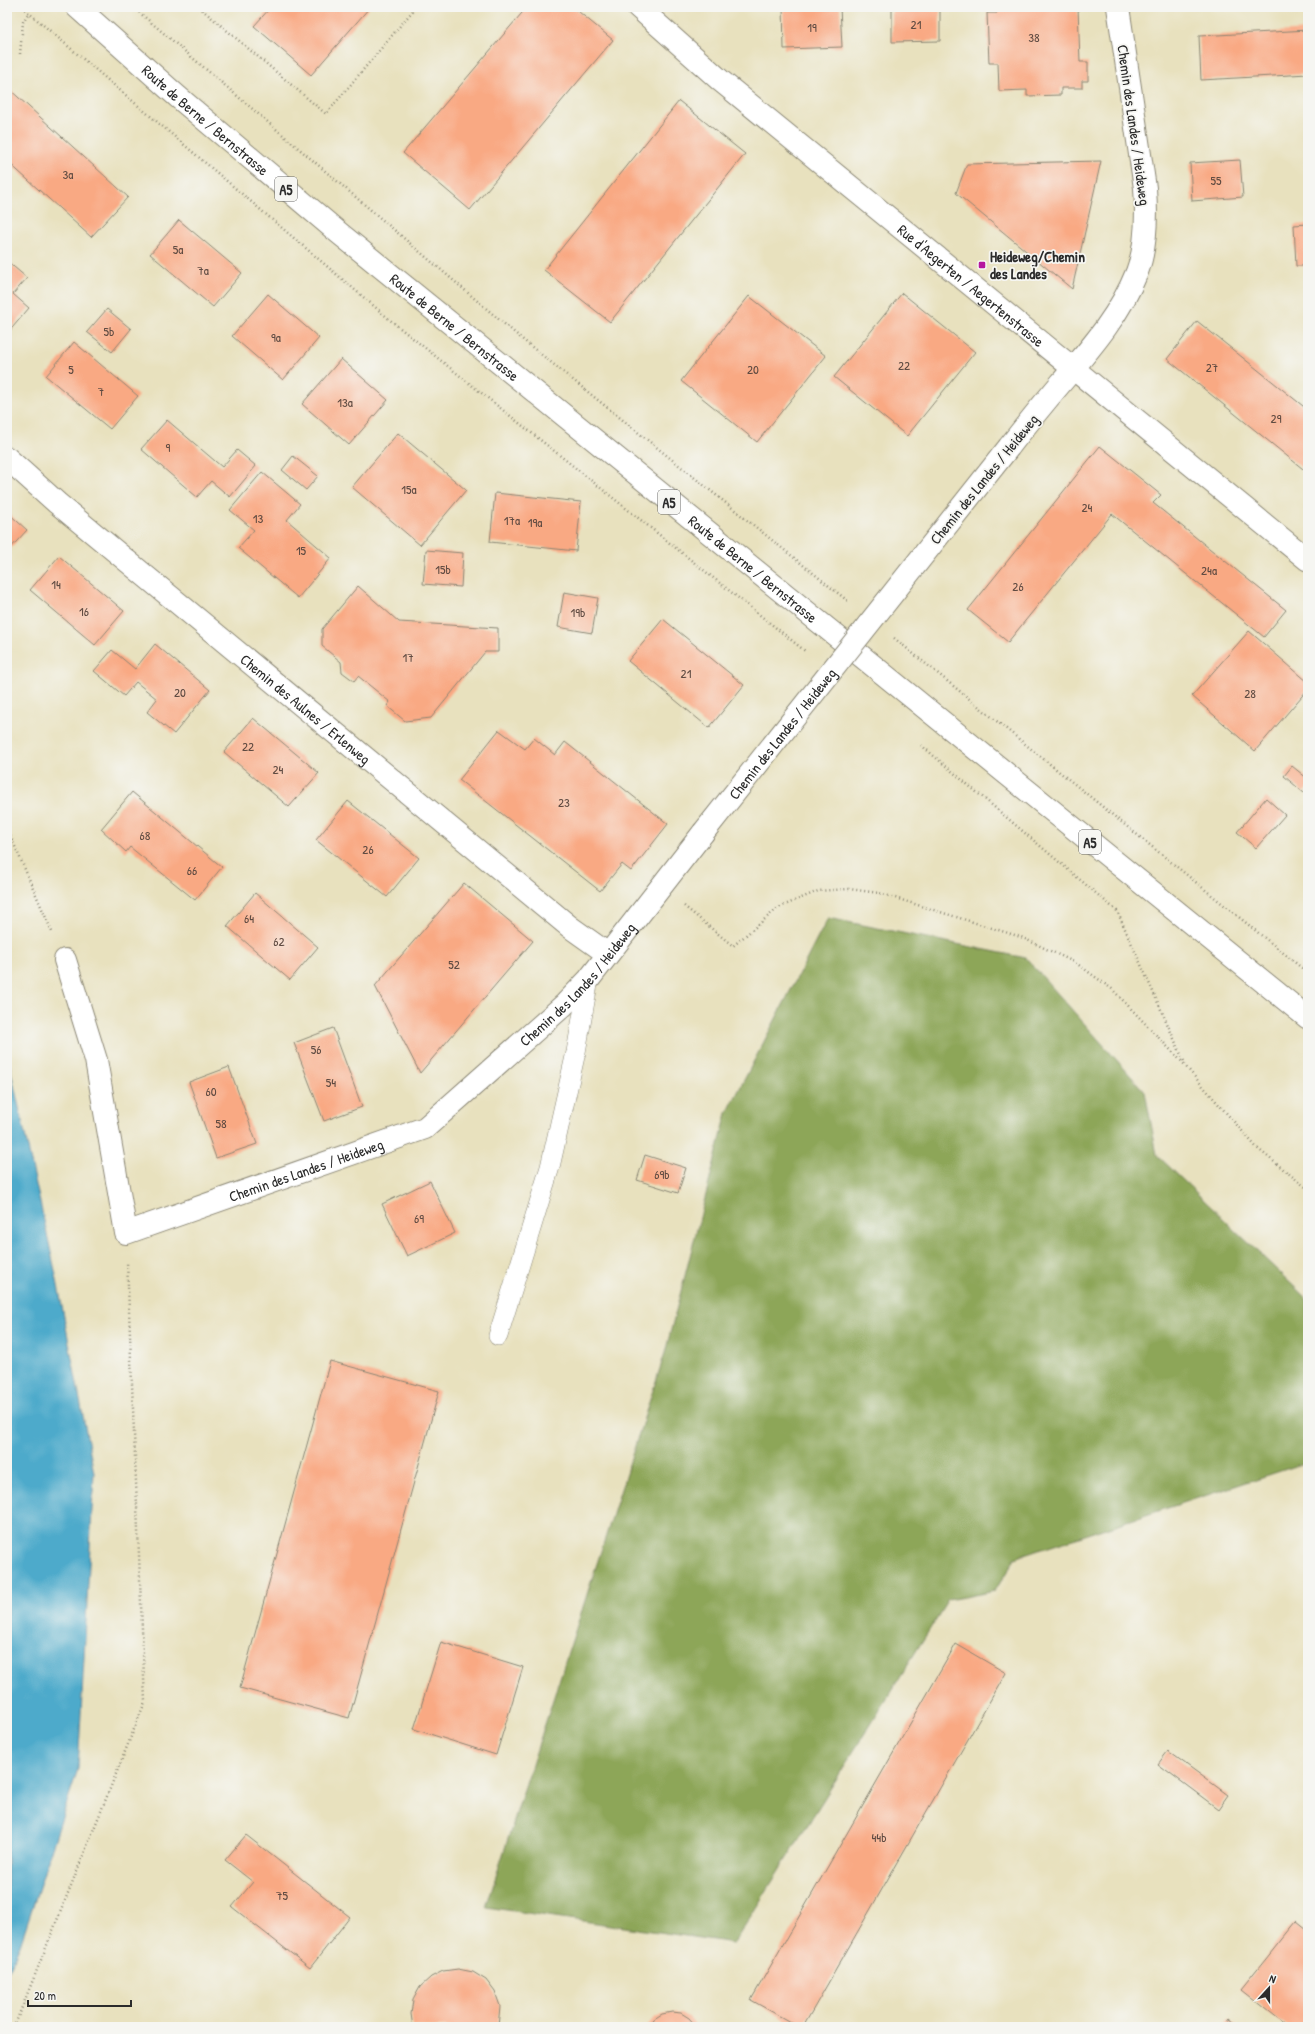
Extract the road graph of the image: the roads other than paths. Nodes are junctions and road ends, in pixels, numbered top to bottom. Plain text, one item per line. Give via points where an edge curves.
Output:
1 (77, 7) edge
2 (638, 7) edge
3 (1118, 7) edge
4 (1074, 369) junction
5 (7, 458) edge
6 (1308, 560) edge
7 (608, 954) junction
8 (65, 960) road end
9 (589, 978) junction
10 (1308, 1018) edge
11 (498, 1336) dead end

1 - 10 main road, Route de Berne / Bernstrasse / A5 via 178,98 339,233 838,640
2 - 4 main road, Rue d'Aegerten / Aegertenstrasse via 727,86
3 - 4 main road, Chemin des Landes / Heideweg via 1145,188 1147,213 1144,242 1137,272 1124,300
4 - 6 main road, Rue d'Aegerten / Aegertenstrasse
4 - 7 main road, Chemin des Landes / Heideweg, bridge via 1009,447
5 - 7 main road, Chemin des Aulnes / Erlenweg via 63,508 558,917
7 - 9 main road, Chemin des Landes / Heideweg
8 - 9 main road, Chemin des Landes / Heideweg via 96,1060 126,1233 425,1128 564,1005
9 - 11 lane via 576,1052 550,1167

